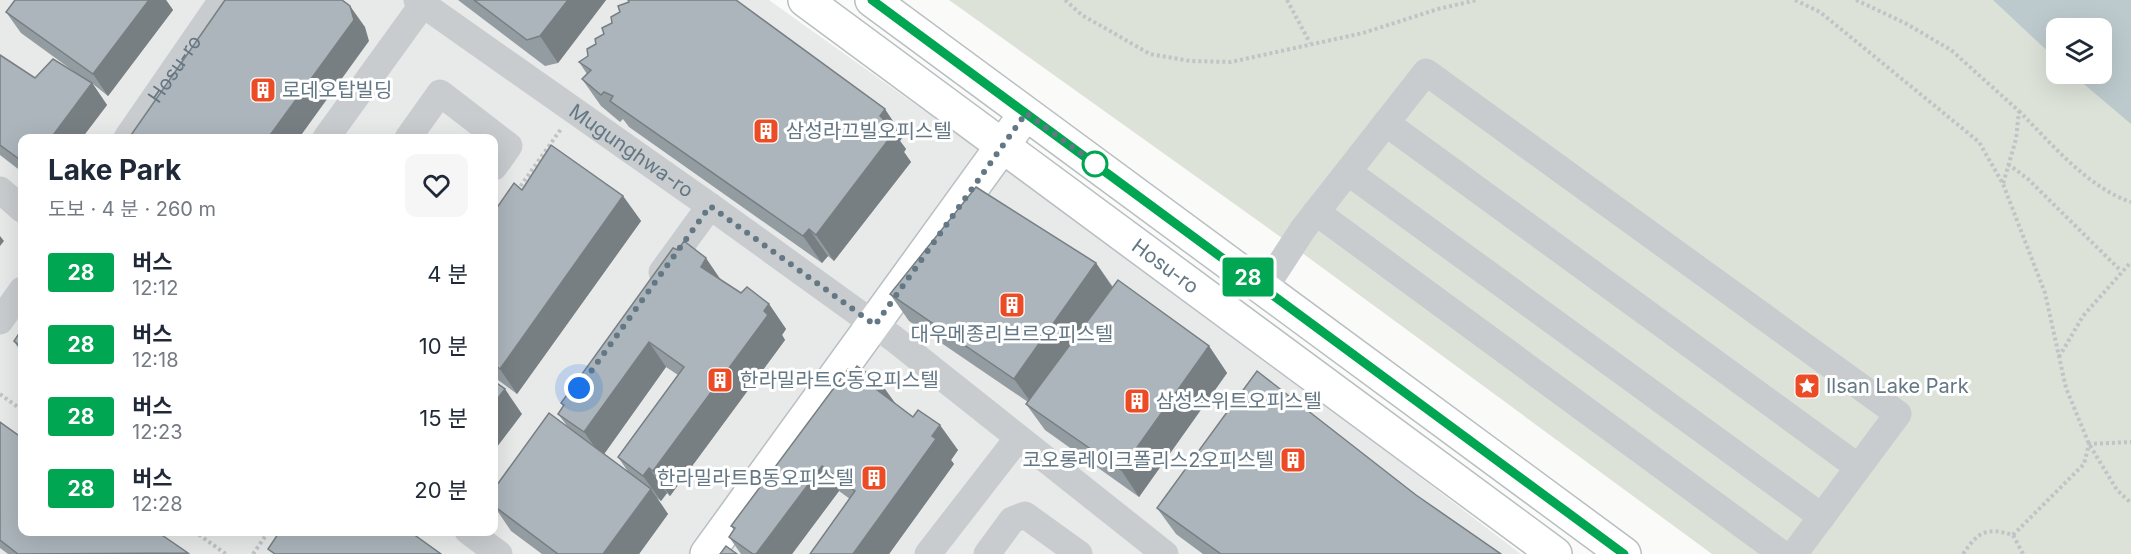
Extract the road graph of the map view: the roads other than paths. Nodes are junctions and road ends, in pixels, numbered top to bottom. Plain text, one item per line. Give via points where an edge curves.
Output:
1 (222, 0) edge
2 (805, 0) edge
3 (872, 0) edge
4 (420, 2) edge
5 (1026, 113) junction
6 (1386, 123) junction
7 (467, 128) edge
8 (130, 134) edge
9 (329, 134) edge
10 (411, 134) edge
11 (481, 134) edge
12 (498, 141) edge
13 (1004, 145) junction
14 (498, 161) edge
15 (1348, 171) junction
16 (0, 190) edge
17 (18, 205) edge
18 (710, 206) junction
19 (1316, 212) junction
20 (1264, 288) junction
21 (649, 291) edge
22 (18, 296) edge
23 (0, 321) edge
24 (875, 325) junction
25 (1018, 438) junction
26 (1858, 467) junction
27 (1822, 517) junction
28 (478, 536) edge
29 (1069, 551) edge
30 (499, 554) edge
31 (707, 554) edge
32 (928, 554) edge
33 (987, 554) edge
34 (1165, 554) edge
35 (1555, 554) edge
36 (1624, 554) edge
37 (1782, 554) edge
38 (1794, 554) edge

1 - 8 street, Hosu-ro
2 - 13 main road, Hosu-ro
3 - 5 main road, Hosu-ro
4 - 9 street
4 - 18 street, Mugunghwa-ro
5 - 13 main road
5 - 20 main road, Hosu-ro
6 - 15 street
6 - 26 street
6 - 26 street via 1426,72 1898,414
7 - 10 street via 440,93
7 - 11 street
12 - 14 street via 509,146
13 - 24 main road
13 - 35 main road, Hosu-ro
15 - 19 street
15 - 27 street
16 - 17 street
18 - 21 street
18 - 24 street, Mugunghwa-ro
19 - 20 street
19 - 37 street
20 - 36 main road, Hosu-ro
22 - 23 street
24 - 25 street, Mugunghwa-ro
24 - 31 main road
25 - 32 street
25 - 34 street, Mugunghwa-ro
26 - 27 street
27 - 38 street
28 - 30 street
29 - 33 street via 1025,515 1012,520

